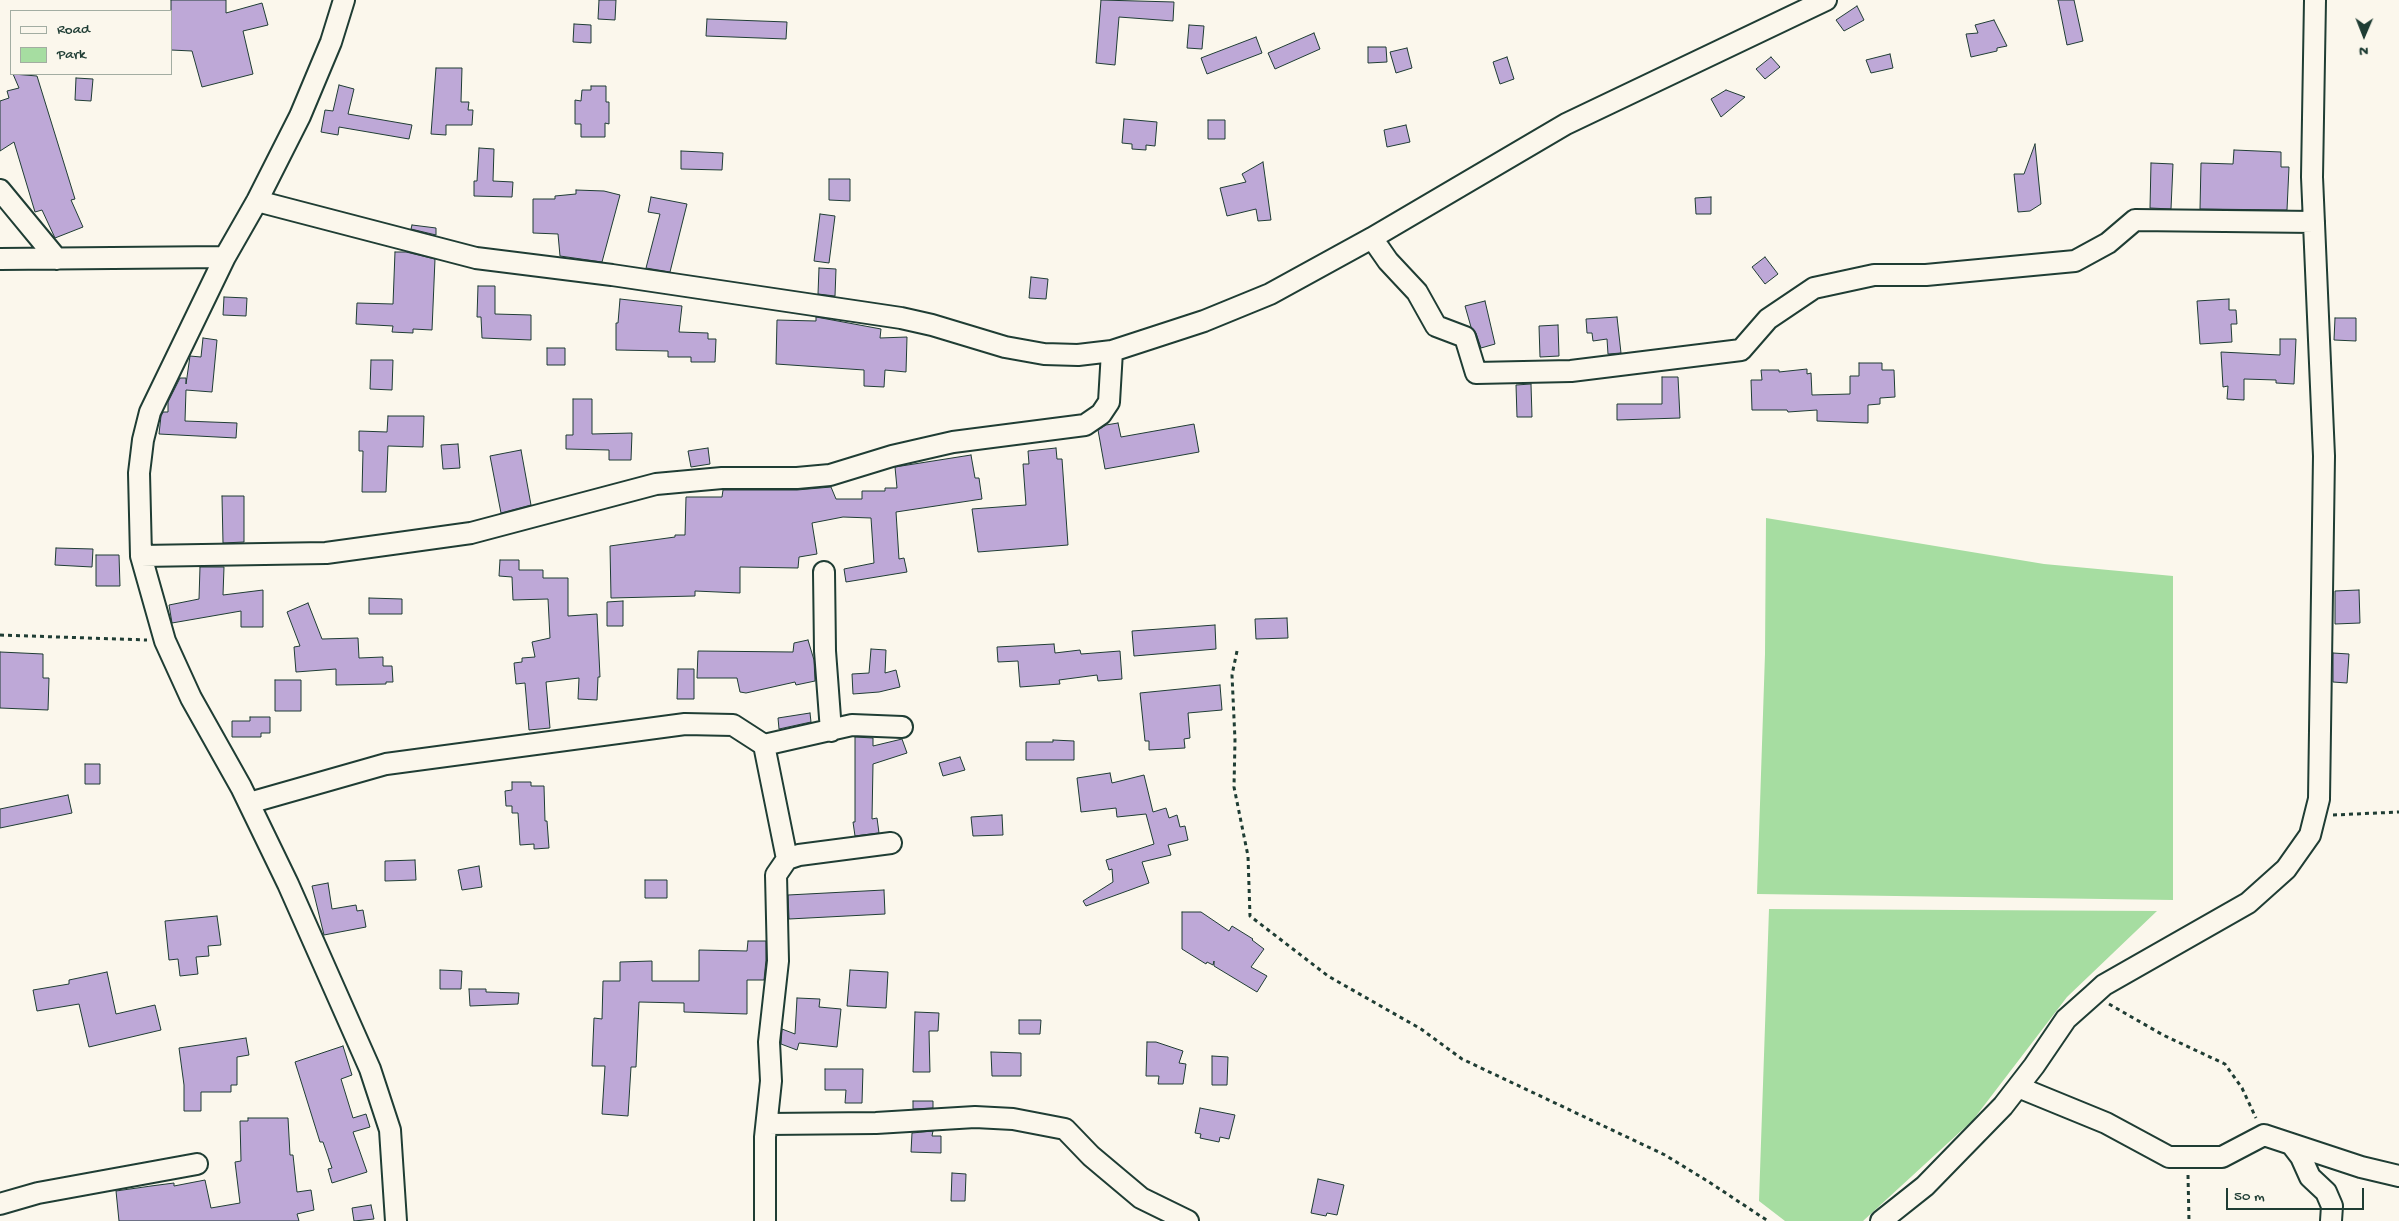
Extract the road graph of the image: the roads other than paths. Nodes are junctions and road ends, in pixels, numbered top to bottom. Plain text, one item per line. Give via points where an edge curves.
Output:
1 (344, 0) edge
2 (1826, 0) edge
3 (2315, 0) edge
4 (0, 190) edge
5 (257, 201) junction
6 (2314, 222) junction
7 (1372, 238) junction
8 (225, 257) junction
9 (0, 259) edge
10 (57, 259) junction
11 (1112, 351) junction
12 (141, 556) junction
13 (824, 572) dead end
14 (902, 727) dead end
15 (831, 731) junction
16 (764, 745) junction
17 (249, 803) junction
18 (891, 843) dead end
19 (787, 859) junction
20 (2018, 1087) junction
21 (767, 1124) junction
22 (2291, 1144) junction
23 (196, 1164) dead end
24 (2399, 1176) edge
25 (0, 1204) edge
26 (396, 1221) edge
27 (765, 1221) edge
28 (1188, 1221) edge
29 (1881, 1221) edge
30 (2331, 1221) edge

1 - 5 street via 331,42 300,116
2 - 7 street via 1566,124
3 - 6 street
4 - 10 street
5 - 8 street
5 - 11 street via 476,258 651,280 901,318 932,324 1005,347 1044,354
6 - 7 street via 2135,220 2108,243 2075,261 1926,275 1874,275 1814,288 1768,319 1741,350 1571,371 1476,374 1465,338 1436,326 1417,292
6 - 20 street via 2324,456 2319,799 2310,835 2286,869 2248,903 2093,994 2066,1019
7 - 11 street via 1270,294 1204,321
8 - 10 street
8 - 12 street via 150,412 138,473
9 - 10 street
11 - 12 street via 1109,402 1101,414 1085,425 954,442 830,475 722,478 656,484 472,533 326,553
12 - 17 street via 165,641 191,698
13 - 15 street
14 - 15 street via 852,725
15 - 16 street
16 - 17 street via 733,725 685,724 386,764
16 - 19 street
17 - 26 street via 335,987 381,1098 390,1130
18 - 19 street
19 - 21 street via 776,875 778,961 769,1042 771,1081
20 - 22 street via 2106,1123 2169,1157 2222,1158 2264,1134
20 - 29 street via 1924,1186
21 - 27 street
21 - 28 street via 876,1123 975,1117 1013,1119 1065,1129 1091,1156 1142,1198
22 - 24 street
22 - 30 street via 2310,1177 2326,1192 2332,1206
23 - 25 street via 38,1192

